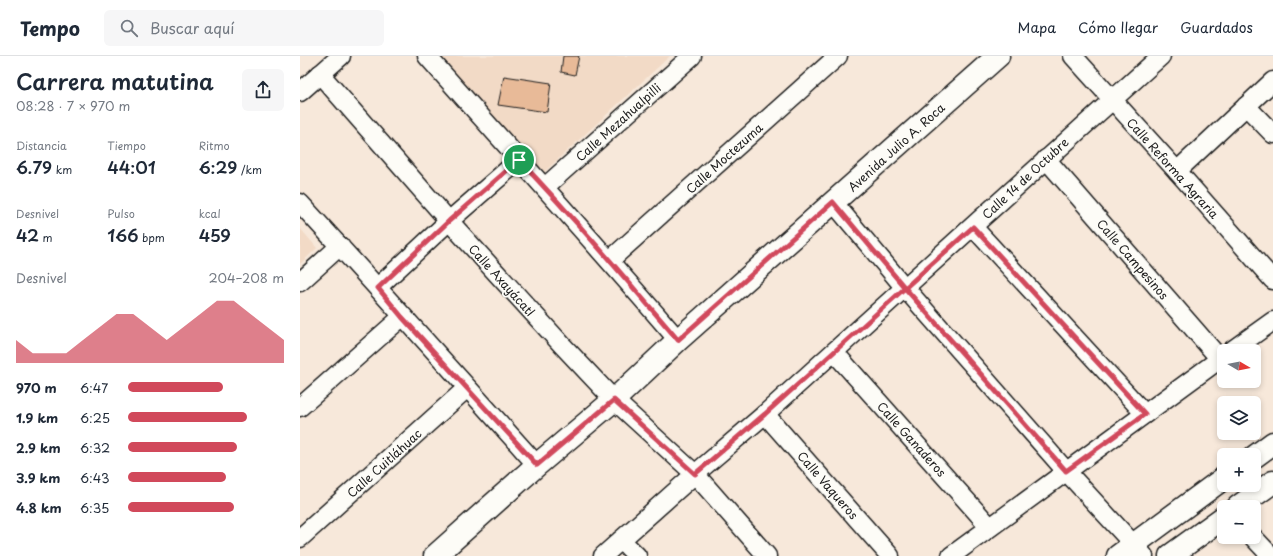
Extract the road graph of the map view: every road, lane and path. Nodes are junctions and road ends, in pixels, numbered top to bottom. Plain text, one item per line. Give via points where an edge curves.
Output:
1 (341, 56) edge
2 (427, 56) edge
3 (692, 56) edge
4 (838, 56) edge
5 (998, 56) edge
6 (1073, 56) edge
7 (1161, 56) edge
8 (320, 74) junction
9 (1273, 81) edge
10 (300, 92) edge
11 (1112, 100) junction
12 (1246, 106) junction
13 (1273, 134) edge
14 (1046, 159) junction
15 (519, 160) junction
16 (1177, 171) junction
17 (545, 187) junction
18 (833, 202) junction
19 (300, 203) edge
20 (449, 221) junction
21 (973, 227) junction
22 (340, 246) junction
23 (610, 260) junction
24 (1273, 280) edge
25 (300, 282) edge
26 (378, 288) junction
27 (905, 288) junction
28 (402, 317) junction
29 (1273, 321) edge
30 (678, 340) junction
31 (1241, 344) edge
32 (1217, 346) edge
33 (834, 352) junction
34 (1217, 361) edge
35 (468, 388) junction
36 (614, 400) junction
37 (300, 407) edge
38 (765, 414) junction
39 (1145, 414) junction
40 (1273, 443) edge
41 (1261, 452) edge
42 (537, 465) junction
43 (1066, 471) junction
44 (695, 474) junction
45 (1273, 482) edge
46 (1217, 484) edge
47 (1248, 500) edge
48 (1217, 522) edge
49 (990, 527) junction
50 (300, 538) edge
51 (621, 540) junction
52 (1260, 544) edge
53 (1132, 552) edge
54 (435, 556) edge
55 (603, 556) edge
56 (637, 556) edge
57 (767, 556) edge
58 (890, 556) edge
59 (951, 556) edge
60 (1170, 556) edge
61 (1271, 556) edge

1 - 8 street
2 - 15 street
3 - 17 street, Calle Mezahualpilli
4 - 23 street, Calle Moctezuma
5 - 18 street, Avenida Julio A. Roca
6 - 11 street, Calle Reforma Agraria
7 - 11 street, Calle 14 de Octubre
8 - 10 street
8 - 20 street, Calle Axayácatl
9 - 12 street
11 - 14 street, Calle 14 de Octubre
11 - 16 street, Calle Reforma Agraria
12 - 13 street
12 - 16 street
14 - 21 street, Calle 14 de Octubre
14 - 32 street, Calle Campesinos
15 - 17 street
15 - 20 street
16 - 24 street, Calle Reforma Agraria
17 - 23 street
18 - 27 street
18 - 30 street, Avenida Julio A. Roca
19 - 22 street
20 - 26 street
20 - 36 street, Calle Axayácatl
21 - 27 street, Calle 14 de Octubre
21 - 39 street
22 - 25 street
22 - 26 street
23 - 30 street
26 - 28 street
27 - 33 street, Calle 14 de Octubre
27 - 43 street
28 - 35 street
28 - 37 street
29 - 31 street
30 - 36 street, Avenida Julio A. Roca
33 - 38 street, Calle 14 de Octubre
33 - 49 street, Calle Ganaderos
34 - 39 street
35 - 42 street
35 - 50 street, Calle Cuitláhuac
36 - 42 street, Avenida Julio A. Roca
36 - 44 street, Calle Axayácatl
38 - 44 street, Calle 14 de Octubre
38 - 58 street, Calle Vaqueros
39 - 43 street
40 - 41 street
42 - 54 street, Avenida Julio A. Roca
43 - 49 street
43 - 53 street
44 - 51 street, Calle 14 de Octubre
44 - 57 street, Calle Axayácatl
45 - 47 street
46 - 53 street
48 - 60 street
49 - 59 street
51 - 55 street, Calle 14 de Octubre
51 - 56 street
52 - 61 street

